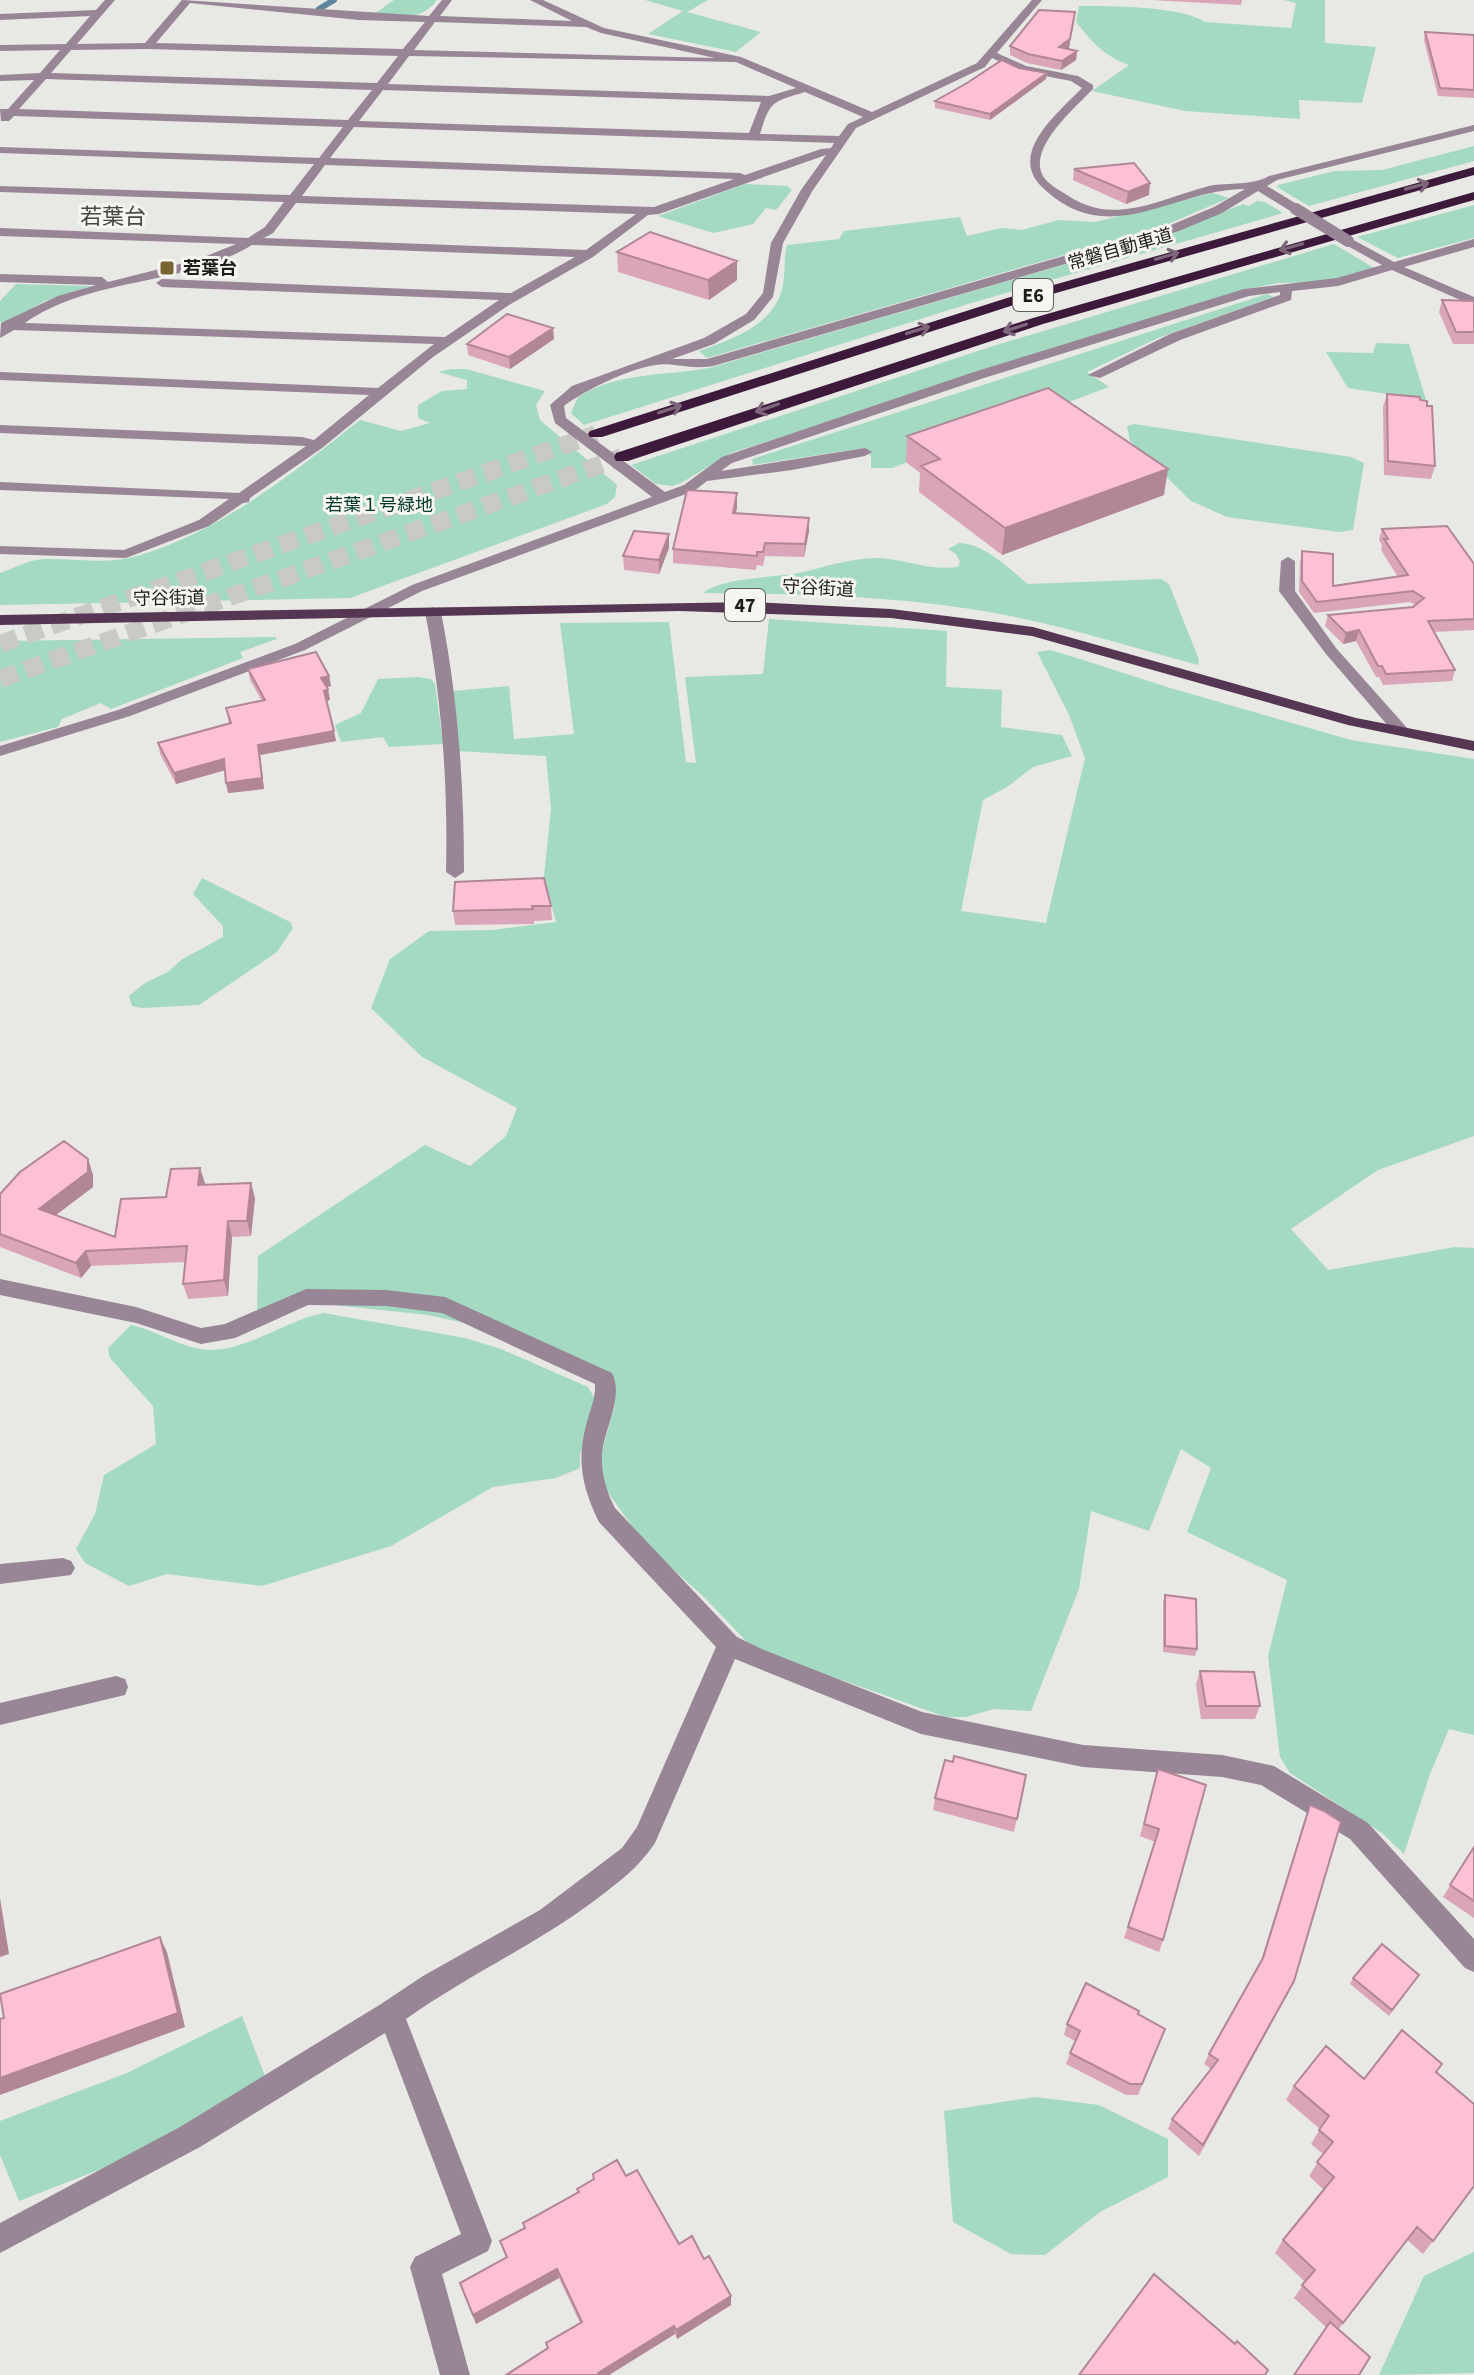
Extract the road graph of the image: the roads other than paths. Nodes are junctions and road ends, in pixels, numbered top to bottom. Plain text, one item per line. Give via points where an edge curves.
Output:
1 (110, 0) edge
2 (187, 0) edge
3 (447, 0) edge
4 (535, 0) edge
5 (1037, 0) edge
6 (99, 13) junction
7 (4, 14) edge
8 (433, 19) junction
9 (585, 24) junction
10 (72, 45) junction
11 (148, 46) junction
12 (0, 48) edge
13 (407, 52) junction
14 (992, 54) junction
15 (737, 59) junction
16 (44, 76) junction
17 (0, 78) edge
18 (382, 87) junction
19 (806, 88) junction
20 (770, 99) junction
21 (6, 112) edge
22 (869, 115) junction
23 (0, 125) edge
24 (351, 125) junction
25 (1474, 128) edge
26 (753, 137) junction
27 (1474, 140) edge
28 (839, 146) junction
29 (0, 150) edge
30 (323, 162) junction
31 (1332, 164) junction
32 (1474, 171) edge
33 (743, 178) junction
34 (1256, 186) junction
35 (0, 189) edge
36 (1474, 196) edge
37 (293, 201) junction
38 (643, 211) junction
39 (0, 232) edge
40 (252, 242) junction
41 (1474, 243) edge
42 (589, 254) junction
43 (1392, 266) junction
44 (0, 278) edge
45 (129, 282) junction
46 (1285, 288) junction
47 (514, 297) junction
48 (1474, 302) edge
49 (3, 329) edge
50 (450, 341) junction
51 (655, 360) junction
52 (1095, 375) dead end
53 (0, 376) edge
54 (383, 392) junction
55 (0, 429) edge
56 (596, 434) tunnel mouth
57 (317, 445) junction
58 (865, 452) dead end
59 (622, 457) tunnel mouth
60 (704, 477) junction
61 (0, 486) edge
62 (662, 497) junction
63 (244, 499) junction
64 (0, 550) edge
65 (1288, 561) dead end
66 (433, 612) junction
67 (361, 614) junction
68 (0, 620) edge
69 (1402, 732) junction
70 (1474, 746) edge
71 (0, 751) edge
72 (455, 872) dead end
73 (0, 1287) edge
74 (63, 1568) dead end
75 (0, 1574) edge
76 (729, 1644) junction
77 (116, 1687) dead end
78 (0, 1714) edge
79 (1474, 1959) edge
80 (391, 2014) junction
81 (0, 2239) edge
82 (455, 2375) edge

1 - 6 street
2 - 8 street
2 - 11 street
3 - 8 street
4 - 9 street
5 - 14 street
6 - 7 street
6 - 10 street
8 - 9 street
8 - 13 street
9 - 15 street
10 - 11 street
10 - 12 street
10 - 16 street
11 - 13 street
13 - 15 street
13 - 18 street
14 - 22 street via 961,76
14 - 34 street via 1023,69 1074,78 1089,87 1032,157 1038,179 1075,206 1117,214 1221,187
15 - 19 street
16 - 17 street
16 - 18 street
16 - 21 street
18 - 20 street
18 - 24 street
19 - 20 street
19 - 22 street
20 - 26 street
21 - 23 street
21 - 24 street
22 - 28 street via 852,126
24 - 26 street
24 - 30 street
25 - 31 street
26 - 28 street
27 - 31 street via 1381,164
28 - 33 street
28 - 51 street via 777,243 769,294 761,306 731,330
29 - 30 street
30 - 33 street
30 - 37 street
31 - 34 street
56 -> 32 highway, 常磐自動車道 / E6 via 1012,301
33 - 38 street
34 - 43 street, bridge
34 - 51 street via 1175,228 797,339 708,363
35 - 37 street
36 -> 59 highway, E6 via 1038,321
37 - 38 street
37 - 40 street
38 - 42 street
39 - 40 street
40 - 42 street
40 - 45 street via 199,266
41 - 43 street
42 - 47 street
43 - 46 street via 1330,284
43 - 48 street
44 - 45 street
45 - 47 street
45 - 49 street via 47,304
46 - 52 street via 1287,297 1175,337
46 - 60 street via 1248,292 979,375 727,460
47 - 50 street
49 - 50 street
50 - 54 street
51 - 62 street via 567,394 557,413
53 - 54 street
54 - 57 street
55 - 57 street
57 - 63 street
58 - 60 street
60 - 62 street
61 - 63 street
62 - 67 street
63 - 64 street via 204,523 126,554
65 - 69 street via 1287,591 1316,620 1331,651
66 - 67 main road, 守谷街道 / 47
66 - 69 main road, 守谷街道 / 47 via 757,605 951,619 1033,632
66 - 72 street via 447,683 455,775
67 - 68 main road, 守谷街道 / 47
67 - 71 street via 285,652 124,713
69 - 70 main road, 守谷街道 / 47
73 - 76 street via 136,1315 201,1336 228,1332 306,1297 445,1305 604,1379 607,1388 589,1469 594,1492 607,1515
74 - 75 street
76 - 79 street via 921,1723 1083,1756 1265,1774 1359,1831
76 - 80 street via 659,1811 631,1857 549,1919
77 - 78 street
80 - 81 street via 190,2137
80 - 82 street via 478,2241 425,2267

